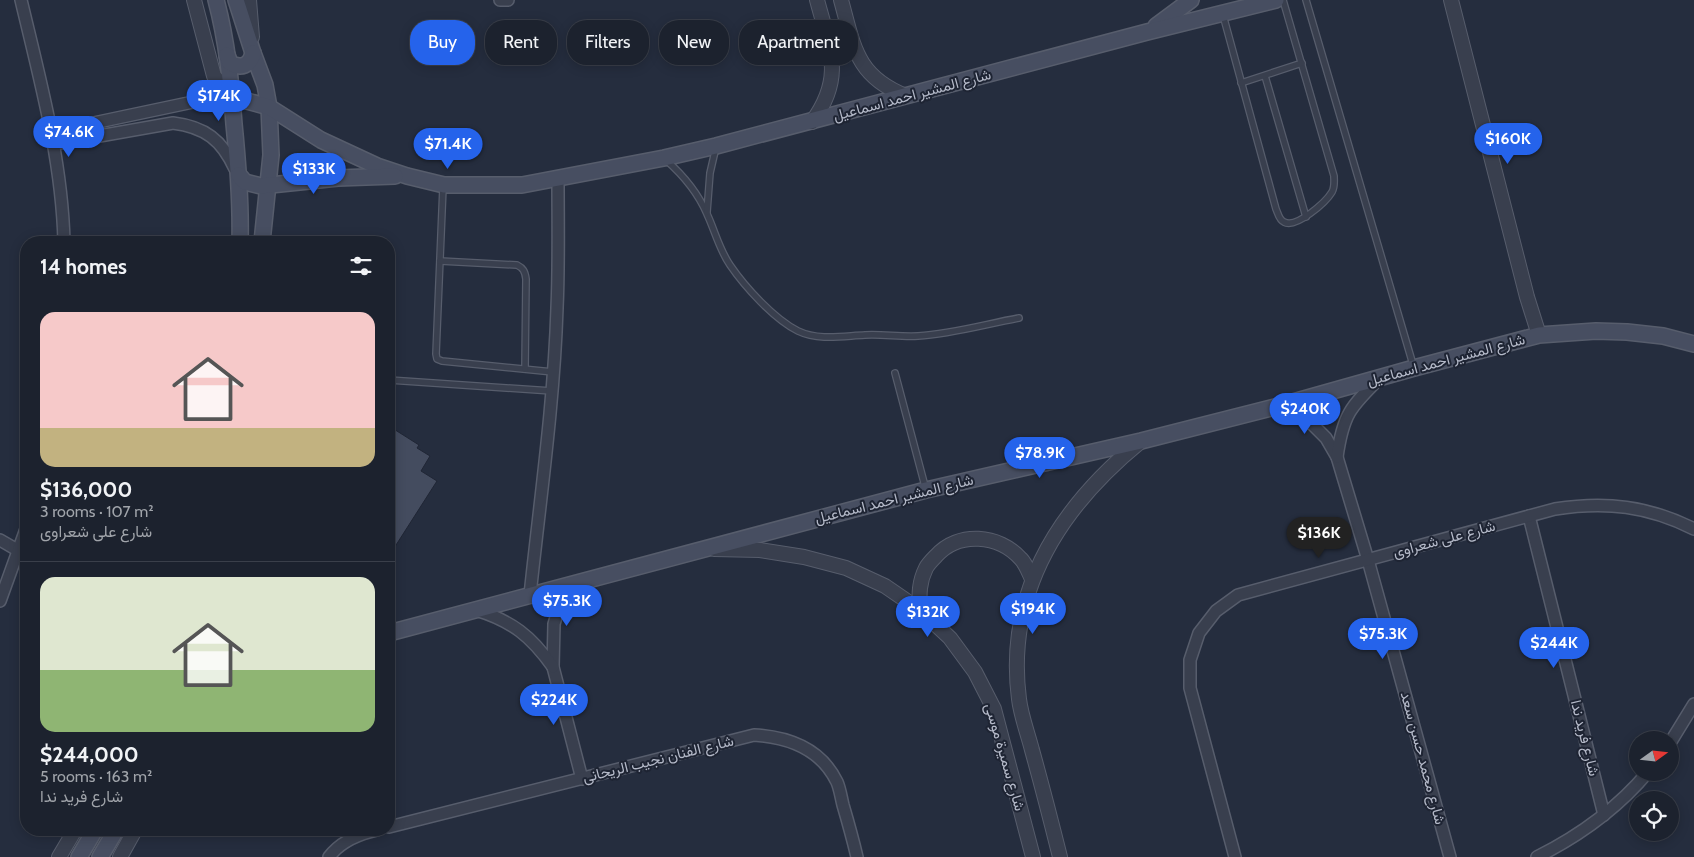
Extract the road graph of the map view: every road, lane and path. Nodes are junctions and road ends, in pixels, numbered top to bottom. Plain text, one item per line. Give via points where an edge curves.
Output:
1 (21, 0) edge
2 (194, 0) edge
3 (216, 0) edge
4 (236, 0) edge
5 (249, 0) edge
6 (500, 0) edge
7 (508, 0) edge
8 (817, 0) edge
9 (841, 0) edge
10 (1191, 0) edge
11 (1276, 0) edge
12 (1283, 0) edge
13 (1306, 0) edge
14 (1451, 0) edge
15 (1222, 13) junction
16 (1147, 32) junction
17 (227, 53) junction
18 (253, 53) junction
19 (1302, 63) junction
20 (1265, 76) junction
21 (1240, 83) junction
22 (906, 96) junction
23 (232, 97) junction
24 (269, 107) junction
25 (812, 122) junction
26 (52, 132) junction
27 (54, 144) junction
28 (716, 146) junction
29 (664, 158) junction
30 (238, 175) junction
31 (407, 176) junction
32 (558, 179) junction
33 (269, 184) junction
34 (444, 184) junction
35 (707, 214) junction
36 (1306, 216) junction
37 (64, 236) edge
38 (240, 236) edge
39 (245, 236) edge
40 (259, 236) edge
41 (263, 236) edge
42 (440, 261) junction
43 (1019, 318) dead end
44 (1539, 335) junction
45 (1694, 344) edge
46 (1414, 368) junction
47 (525, 369) junction
48 (553, 372) junction
49 (895, 374) dead end
50 (1382, 377) junction
51 (395, 380) edge
52 (552, 392) junction
53 (1279, 406) junction
54 (1142, 441) junction
55 (1337, 457) junction
56 (926, 490) junction
57 (1529, 516) junction
58 (1694, 529) edge
59 (0, 540) edge
60 (20, 548) edge
61 (703, 549) junction
62 (19, 551) junction
63 (1368, 560) junction
64 (1032, 579) junction
65 (568, 585) junction
66 (530, 595) junction
67 (0, 601) edge
68 (476, 610) junction
69 (920, 610) junction
70 (395, 631) edge
71 (553, 667) junction
72 (1694, 704) edge
73 (1677, 731) edge
74 (582, 779) junction
75 (1641, 781) edge
76 (1604, 815) junction
77 (395, 826) edge
78 (71, 836) edge
79 (91, 836) edge
80 (112, 836) edge
81 (132, 836) edge
82 (361, 836) edge
83 (59, 857) edge
84 (79, 857) edge
85 (100, 857) edge
86 (120, 857) edge
87 (329, 857) edge
88 (857, 857) edge
89 (1033, 857) edge
90 (1060, 857) edge
91 (1235, 857) edge
92 (1450, 857) edge
93 (1536, 857) edge

1 - 26 street
2 - 23 street via 214,76
3 - 17 main road
4 - 18 main road
5 - 18 street
6 - 7 street
8 - 25 street via 833,70 830,89
9 - 22 street via 861,63 888,89
10 - 16 main road
11 - 15 main road, شارع المشير احمد اسماعيل
12 - 19 lane
13 - 46 lane
14 - 44 street
15 - 16 main road, شارع المشير احمد اسماعيل
15 - 21 lane
16 - 22 main road, شارع المشير احمد اسماعيل
17 - 18 main road via 230,63 237,67 251,61
17 - 23 main road
18 - 24 main road
19 - 20 lane
19 - 36 lane via 1334,176 1332,192
20 - 21 lane
20 - 36 lane
21 - 36 lane via 1281,220 1286,224 1293,223
22 - 25 main road, شارع المشير احمد اسماعيل
23 - 24 main road
23 - 26 street via 193,102
23 - 30 main road
24 - 31 main road via 321,140
24 - 33 main road
25 - 28 main road, شارع المشير احمد اسماعيل
26 - 27 street
27 - 30 street via 173,123 184,124 215,139 229,156
27 - 37 street
28 - 29 main road, شارع المشير احمد اسماعيل
28 - 35 lane via 708,187
29 - 32 main road, شارع المشير احمد اسماعيل
29 - 35 lane via 689,184
30 - 33 main road via 252,185
30 - 38 main road
31 - 33 main road
31 - 34 main road, شارع المشير احمد اسماعيل
32 - 34 main road, شارع المشير احمد اسماعيل via 522,185
32 - 48 street
33 - 41 main road
34 - 42 lane
35 - 43 lane via 716,240 745,286 797,330 832,337 920,336
39 - 40 main road via 251,232
42 - 47 lane via 517,265 526,273
42 - 47 lane via 437,359
44 - 45 main road, شارع المشير احمد اسماعيل via 1627,332
44 - 46 main road, شارع المشير احمد اسماعيل
46 - 50 main road, شارع المشير احمد اسماعيل
47 - 48 lane
48 - 52 street
49 - 56 lane
50 - 53 main road, شارع المشير احمد اسماعيل
50 - 55 street, شارع محمد حسن سعد via 1348,414
51 - 52 lane
52 - 66 street
53 - 54 main road, شارع المشير احمد اسماعيل
53 - 55 street, شارع محمد حسن سعد via 1297,413 1313,425 1326,438
54 - 56 main road, شارع المشير احمد اسماعيل
54 - 64 street, شارع سميرة موسى via 1084,495 1055,535
55 - 63 street, شارع محمد حسن سعد
56 - 61 main road, شارع المشير احمد اسماعيل
57 - 58 street, شارع على شعراوى via 1582,504 1609,504 1653,512
57 - 63 street, شارع على شعراوى
57 - 76 street, شارع فريد ندا
59 - 62 street
60 - 62 street
61 - 65 main road, شارع المشير احمد اسماعيل
61 - 69 street, شارع سميرة موسى via 760,550 846,568 885,586
62 - 67 street
63 - 91 street, شارع على شعراوى via 1238,595 1216,611 1199,633 1190,660 1190,688
63 - 92 street, شارع محمد حسن سعد
64 - 69 street via 1022,559 1004,545 983,538 961,540 941,550 926,566 919,587
64 - 90 street, شارع سميرة موسى via 1020,619 1016,659 1019,700
65 - 66 main road, شارع المشير احمد اسماعيل
65 - 71 street via 554,624
66 - 68 main road, شارع المشير احمد اسماعيل
68 - 70 main road, شارع المشير احمد اسماعيل
68 - 71 street via 512,624 527,636
69 - 89 street, شارع سميرة موسى via 950,638 975,672 994,709
71 - 74 street
72 - 73 street
74 - 77 street, شارع الفنان نجيب الريحانى
74 - 88 street, شارع الفنان نجيب الريحانى via 754,735 792,741 824,764 837,782
75 - 76 street
76 - 93 street
78 - 83 street
79 - 84 main road
80 - 85 main road
81 - 86 street
82 - 87 street via 343,844

